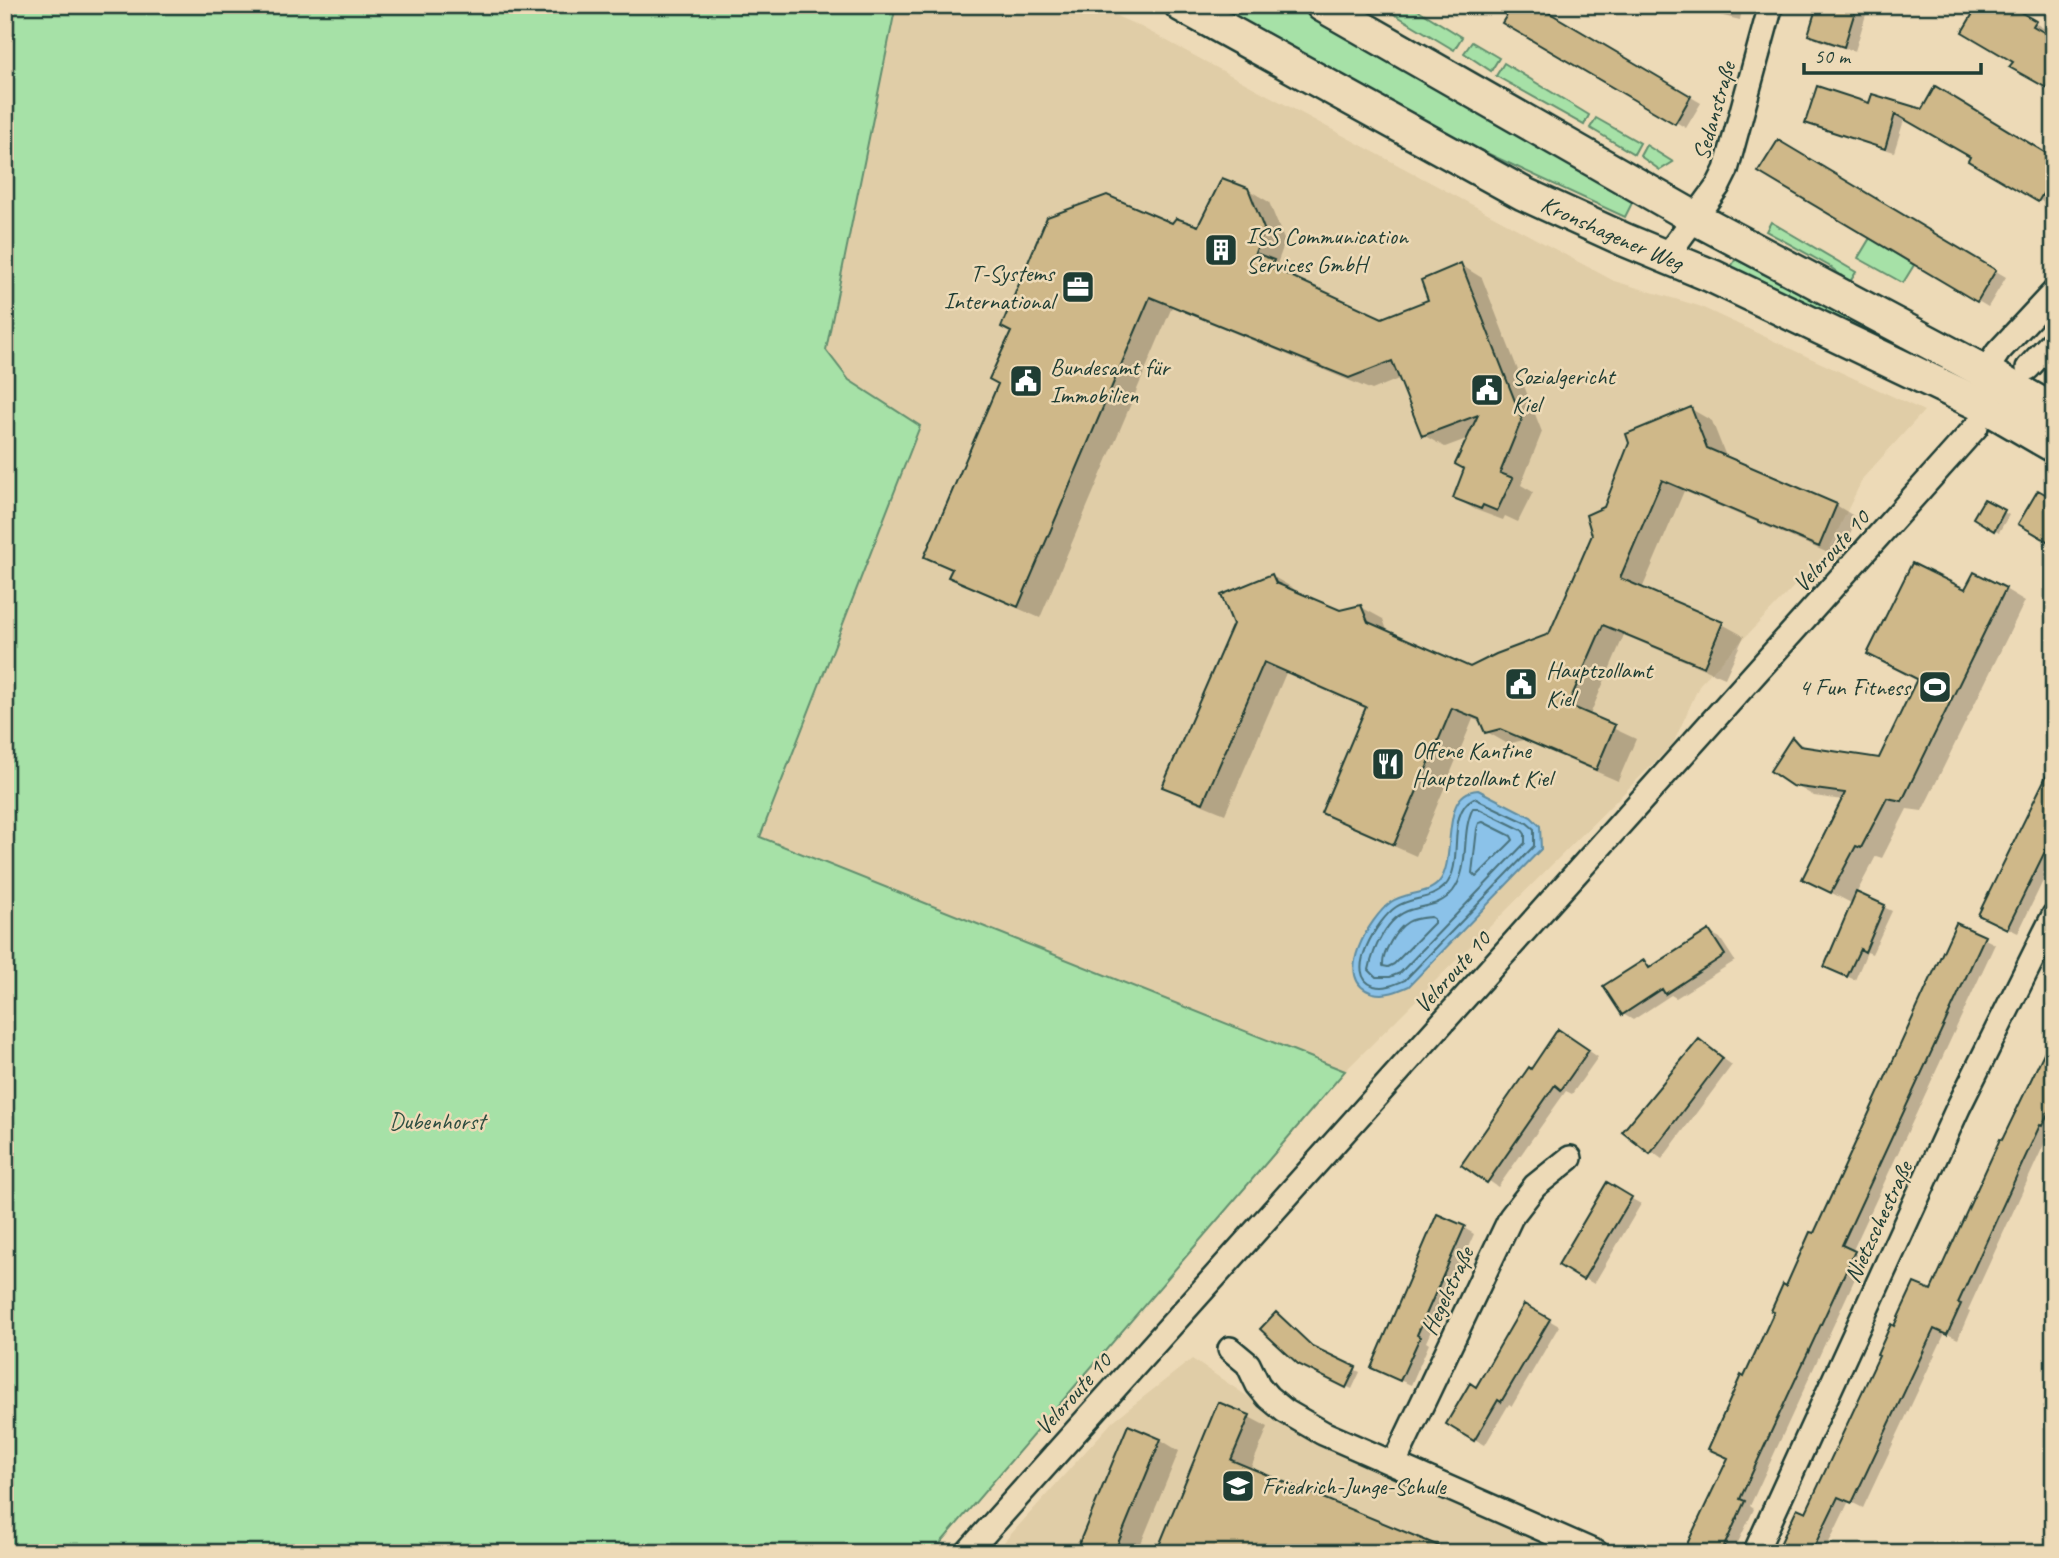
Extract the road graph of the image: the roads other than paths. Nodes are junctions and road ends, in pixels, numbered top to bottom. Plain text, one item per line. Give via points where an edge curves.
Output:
1 (1181, 5) edge
2 (1321, 5) edge
3 (1771, 5) edge
4 (1695, 218) junction
5 (1666, 257) junction
6 (2054, 292) edge
7 (2054, 340) edge
8 (2028, 368) dead end
9 (1985, 372) junction
10 (2054, 411) edge
11 (1976, 427) dead end
12 (2054, 446) edge
13 (2054, 915) edge
14 (1570, 1158) dead end
15 (1230, 1349) dead end
16 (1394, 1463) junction
17 (967, 1553) edge
18 (1597, 1553) edge
19 (1755, 1553) edge

1 - 5 main road, Kronshagener Weg via 1524,194
2 - 4 main road, Kronshagener Weg
3 - 4 street, Sedanstraße via 1726,170
4 - 5 street, Sedanstraße
4 - 9 main road, Kronshagener Weg
5 - 12 main road, Kronshagener Weg via 1990,410
6 - 9 street
7 - 8 street
9 - 10 main road, Kronshagener Weg
11 - 17 street, Veloroute 10
13 - 19 street, Nietzschestraße via 1958,1108
14 - 16 street, Hegelstraße via 1535,1186 1511,1217
15 - 16 street via 1248,1364 1263,1391 1285,1411
16 - 18 street

